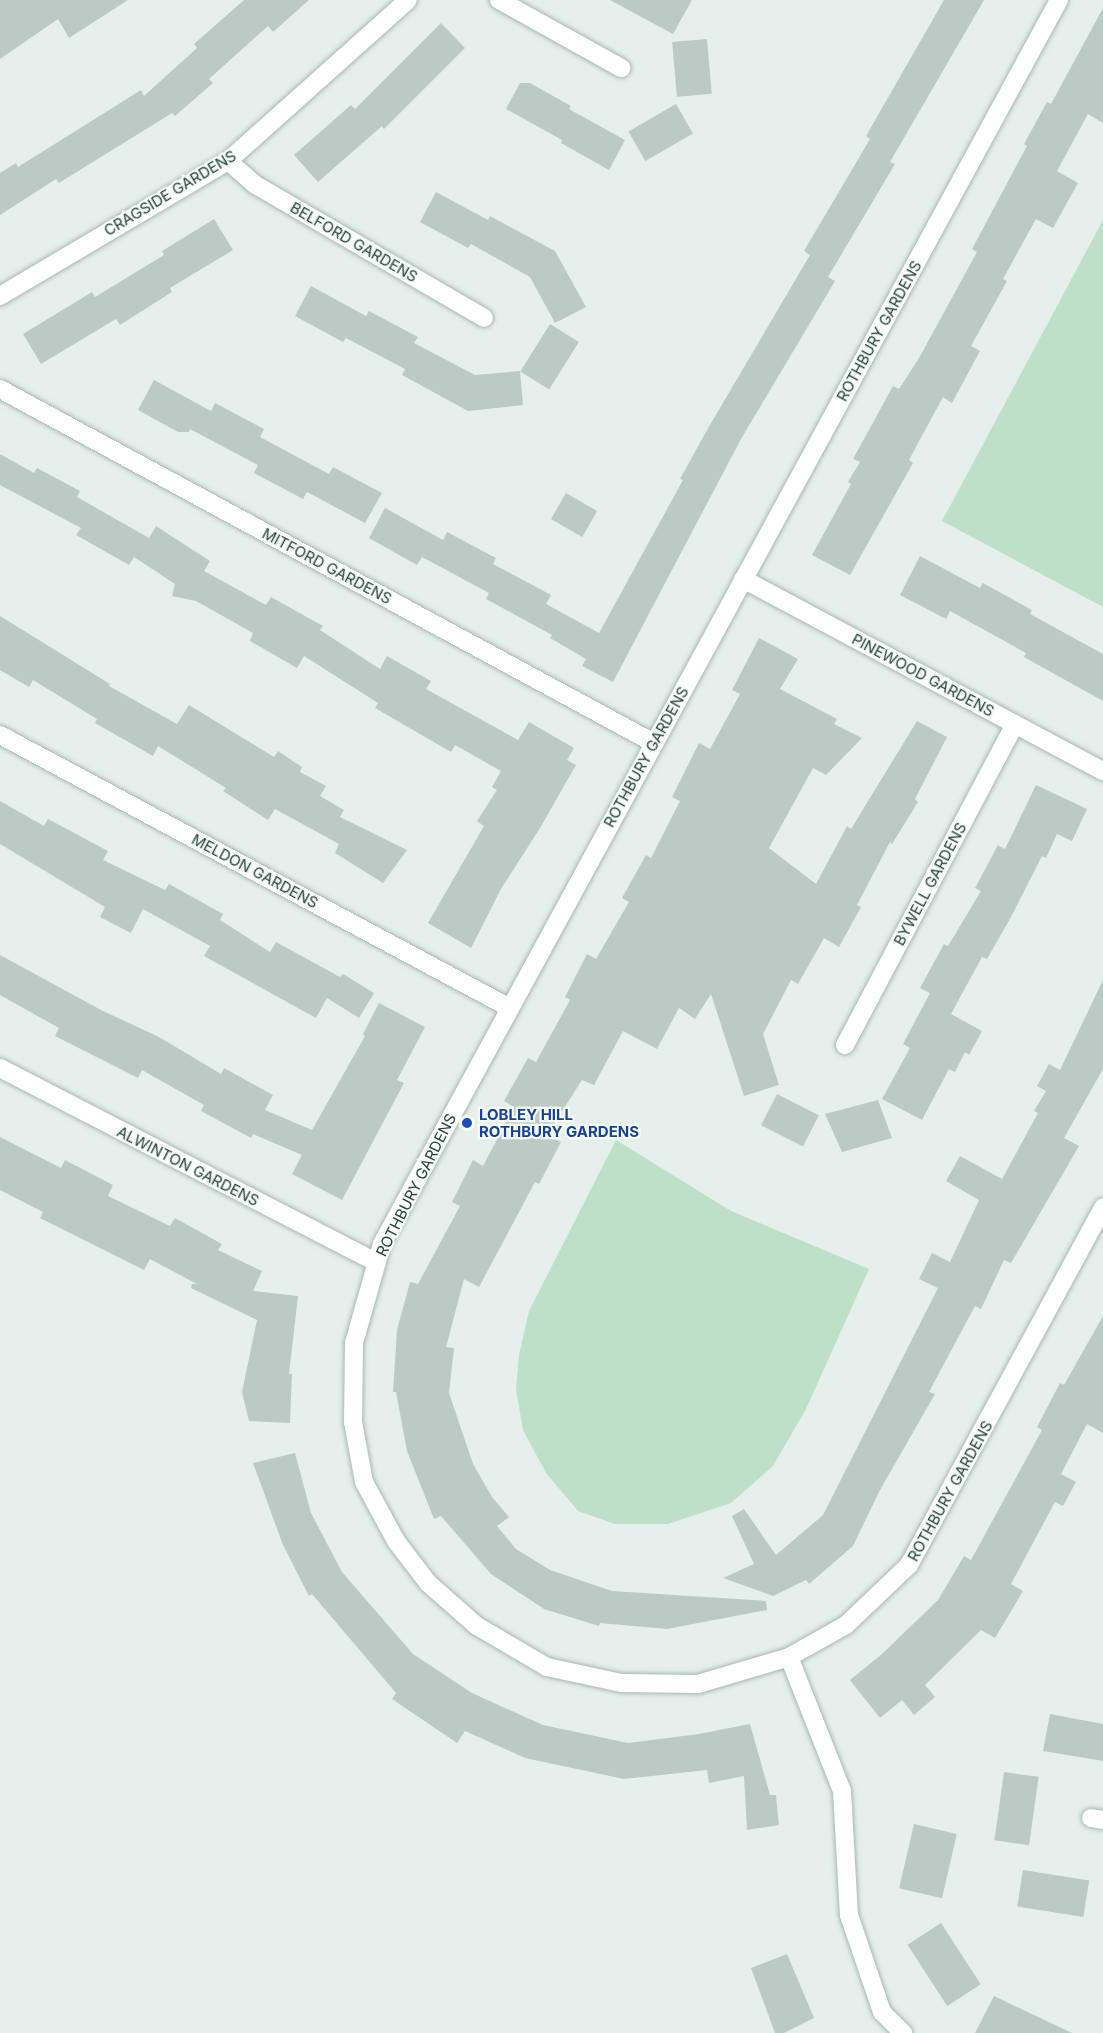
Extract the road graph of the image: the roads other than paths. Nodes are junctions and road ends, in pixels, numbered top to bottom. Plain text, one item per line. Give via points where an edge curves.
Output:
1 (408, 0) edge
2 (499, 0) edge
3 (1059, 0) edge
4 (621, 68) dead end
5 (228, 161) junction
6 (0, 296) edge
7 (484, 318) dead end
8 (0, 389) edge
9 (743, 579) junction
10 (1015, 724) junction
11 (0, 735) edge
12 (654, 743) junction
13 (1103, 771) edge
14 (510, 1008) junction
15 (844, 1045) dead end
16 (0, 1068) edge
17 (1103, 1207) edge
18 (376, 1262) junction
19 (789, 1657) junction
20 (903, 2033) edge

1 - 5 street, CRAGSIDE GARDENS
2 - 4 street
3 - 9 street, ROTHBURY GARDENS
5 - 6 street, CRAGSIDE GARDENS
5 - 7 street, BELFORD GARDENS via 254,184
8 - 12 street, MITFORD GARDENS
9 - 10 street, PINEWOOD GARDENS
9 - 12 street, ROTHBURY GARDENS
10 - 13 street, PINEWOOD GARDENS
10 - 15 street, BYWELL GARDENS
11 - 14 street, MELDON GARDENS
12 - 14 street, ROTHBURY GARDENS
14 - 18 street, ROTHBURY GARDENS via 382,1244
16 - 18 street, ALWINTON GARDENS
17 - 19 street, ROTHBURY GARDENS via 909,1565 846,1625
18 - 19 street, ROTHBURY GARDENS via 354,1343 353,1422 364,1482 396,1541 428,1582 477,1626 547,1667 621,1683 698,1684
19 - 20 street via 842,1791 849,1915 882,2012

